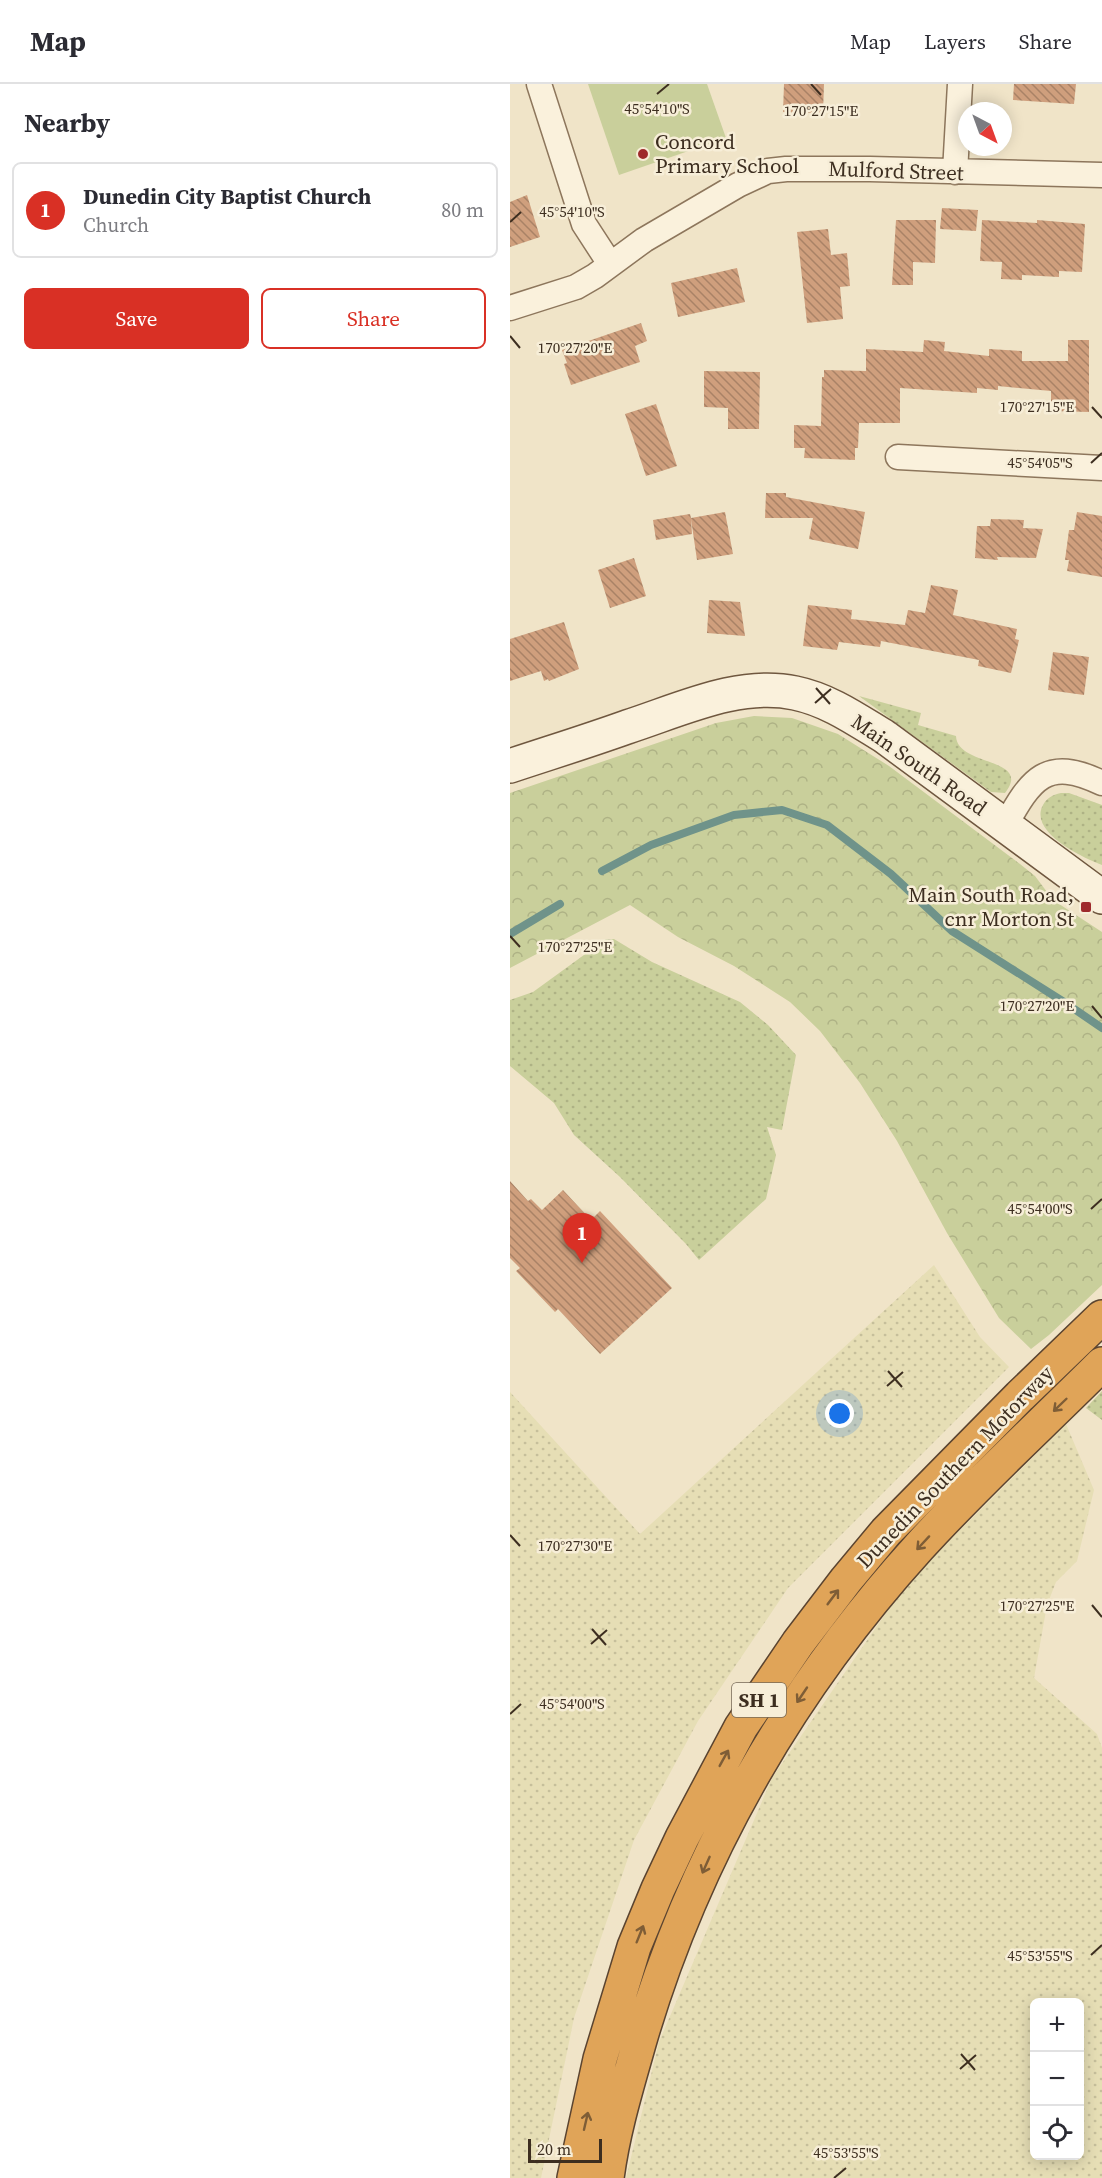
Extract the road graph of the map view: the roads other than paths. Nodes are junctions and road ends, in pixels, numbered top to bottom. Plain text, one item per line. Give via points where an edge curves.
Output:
1 (538, 84) edge
2 (960, 84) edge
3 (955, 172) junction
4 (1102, 175) edge
5 (610, 264) junction
6 (510, 308) edge
7 (898, 457) dead end
8 (1102, 468) edge
9 (510, 766) edge
10 (1102, 783) edge
11 (1005, 826) junction
12 (1102, 897) edge
13 (1102, 1317) edge
14 (1102, 1364) edge
15 (574, 2178) edge
16 (607, 2178) edge

1 - 5 street via 584,224
2 - 3 street
3 - 4 street, Mulford Street
3 - 5 street, Mulford Street via 768,171 690,212
5 - 6 street, Mulford Street via 576,287
7 - 8 street
9 - 11 main road, Main South Road via 718,697 760,691 795,693 849,714
10 - 11 street via 1073,772 1042,775 1022,797
11 - 12 main road, Main South Road
15 -> 13 highway, Dunedin Southern Motorway / SH 1 via 600,2059 634,1947 658,1888 741,1727 798,1643 886,1532
14 -> 16 highway, Dunedin Southern Motorway / SH 1 via 919,1547 825,1662 790,1713 723,1829 667,1956 630,2072

